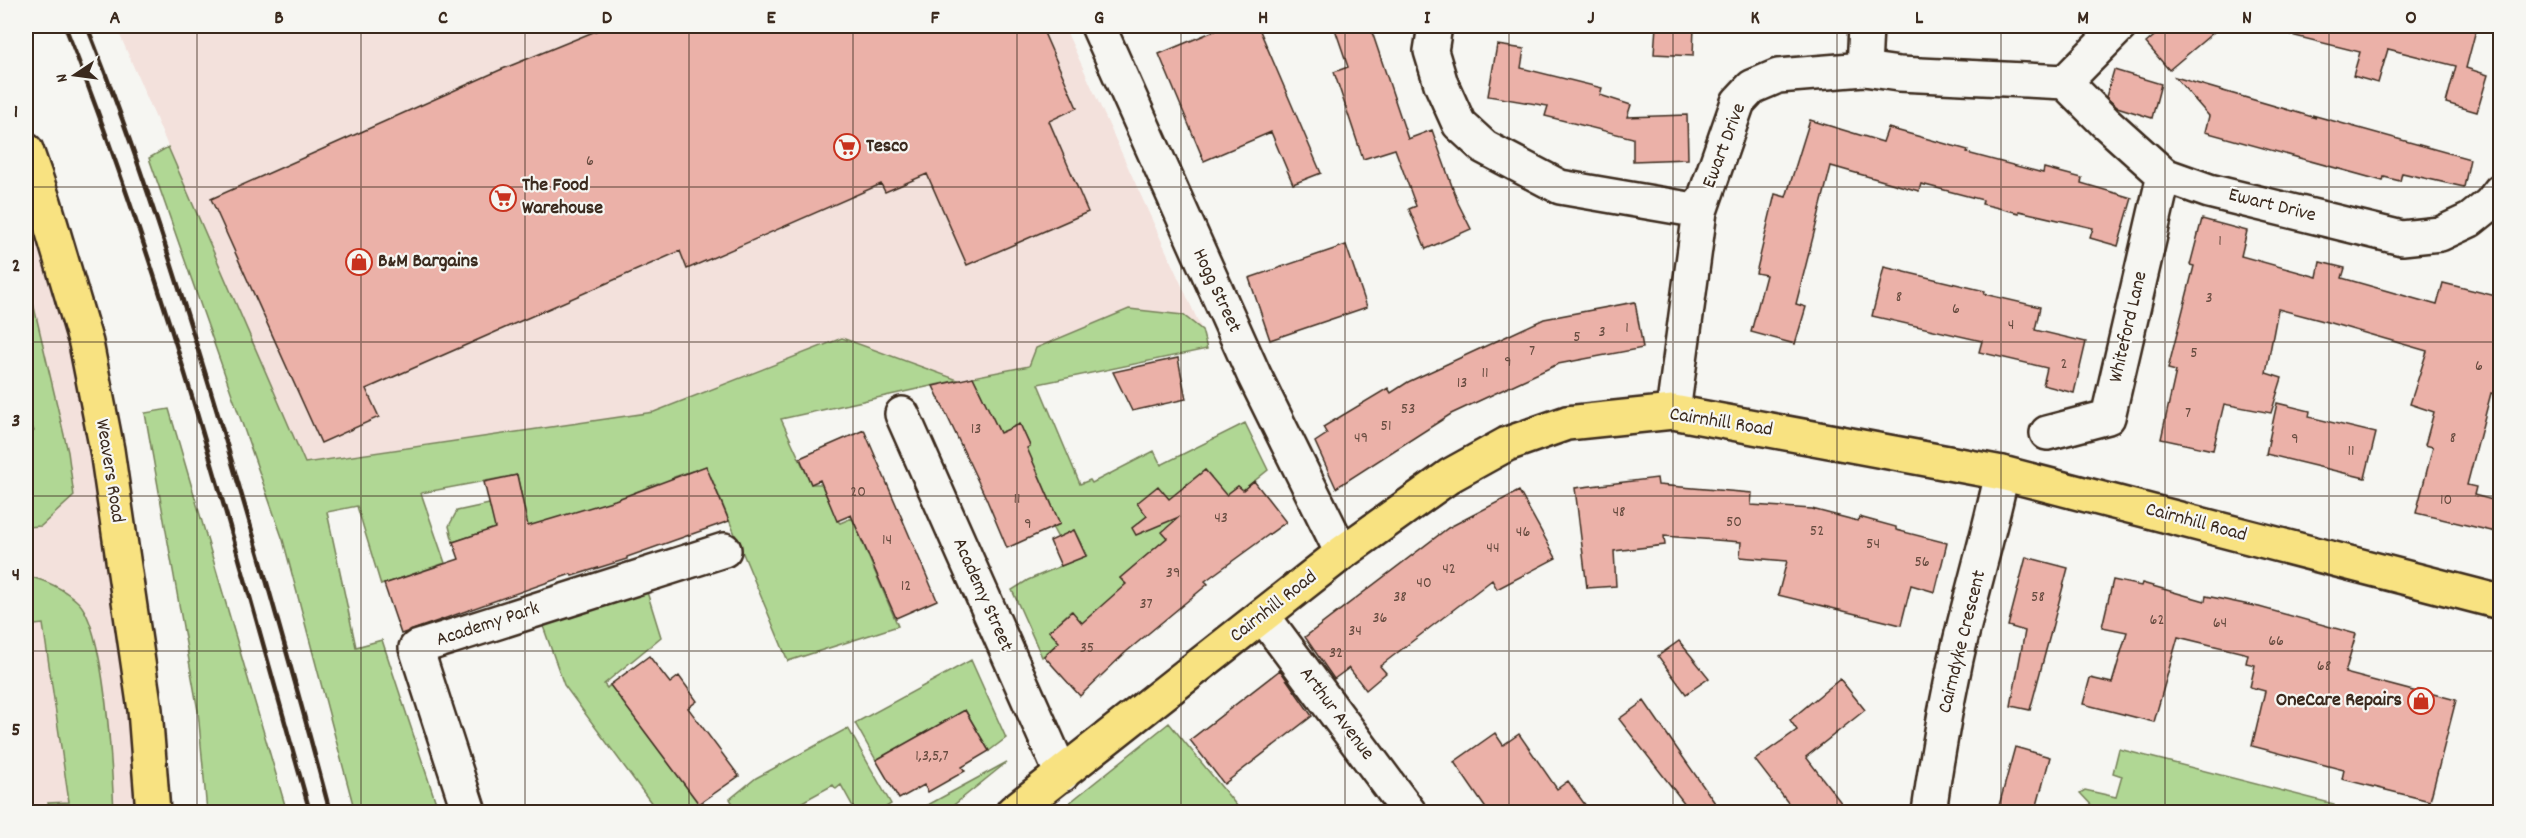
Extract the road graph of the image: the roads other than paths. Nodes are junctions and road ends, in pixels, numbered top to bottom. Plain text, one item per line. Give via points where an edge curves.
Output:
1 (1098, 26) edge
2 (1435, 26) edge
3 (1866, 26) edge
4 (2120, 26) edge
5 (1863, 69) junction
6 (2065, 82) junction
7 (26, 150) edge
8 (2164, 175) junction
9 (2500, 190) edge
10 (1700, 211) junction
11 (1673, 412) junction
12 (902, 414) dead end
13 (2047, 433) dead end
14 (2002, 473) junction
15 (724, 550) dead end
16 (1342, 554) junction
17 (2500, 602) edge
18 (1263, 616) junction
19 (1062, 775) junction
20 (154, 808) edge
21 (1401, 810) edge
22 (469, 813) edge
23 (1013, 813) edge
24 (1929, 813) edge

1 - 16 street, Hogg Street via 1254,375
2 - 10 street via 1431,51 1441,84 1459,124 1484,147 1560,187
3 - 5 street
4 - 6 street
5 - 6 street, Ewart Drive via 1899,75
5 - 10 street, Ewart Drive via 1778,76 1752,87 1738,102
6 - 8 street, Ewart Drive
7 - 20 main road, Weavers Road via 86,343 105,439 145,710
8 - 9 street, Ewart Drive via 2209,191 2402,238 2440,234 2470,220
8 - 13 street, Whiteford Lane via 2108,417
10 - 11 street, Ewart Drive
11 - 14 main road, Cairnhill Road
11 - 16 main road, Cairnhill Road via 1567,423 1507,444 1451,475
12 - 19 street, Academy Street
14 - 17 main road, Cairnhill Road
14 - 24 street, Cairndyke Crescent via 1956,659
15 - 22 street, Academy Park via 416,648
16 - 18 main road, Cairnhill Road
18 - 19 main road, Cairnhill Road
18 - 21 street, Arthur Avenue
19 - 23 main road, Cairnhill Road

